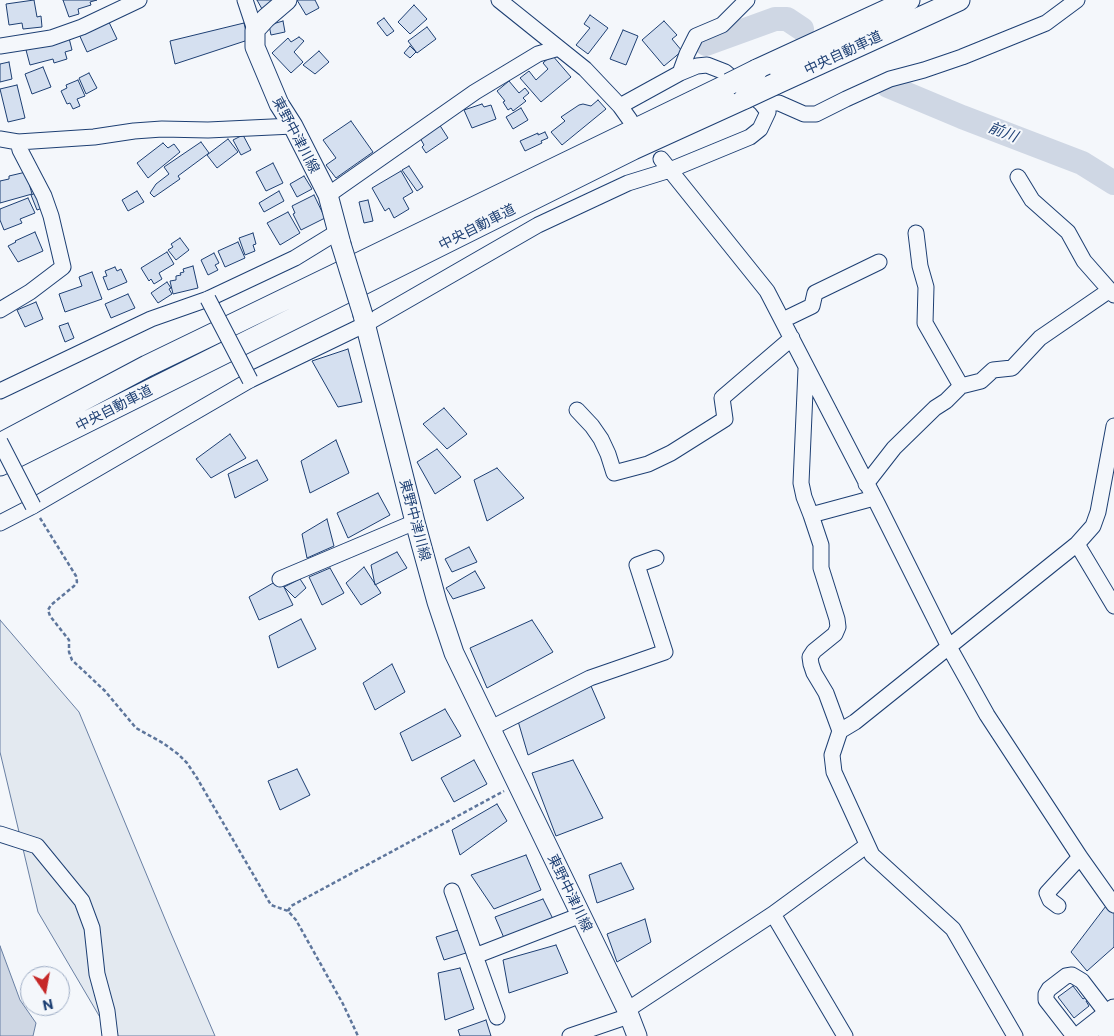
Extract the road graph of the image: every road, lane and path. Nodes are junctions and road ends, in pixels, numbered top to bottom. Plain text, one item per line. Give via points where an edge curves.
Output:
1 (139, 0) edge
2 (245, 0) edge
3 (287, 0) edge
4 (499, 0) edge
5 (747, 0) edge
6 (910, 0) edge
7 (959, 0) edge
8 (1077, 0) edge
9 (256, 30) junction
10 (0, 46) edge
11 (559, 48) junction
12 (680, 73) junction
13 (745, 95) junction
14 (620, 106) junction
15 (630, 120) dead end
16 (293, 126) junction
17 (0, 139) edge
18 (18, 142) junction
19 (666, 164) junction
20 (1018, 177) dead end
21 (328, 195) junction
22 (916, 233) dead end
23 (340, 237) junction
24 (879, 262) dead end
25 (1112, 292) edge
26 (208, 299) junction
27 (0, 310) edge
28 (364, 320) junction
29 (783, 320) junction
30 (792, 338) junction
31 (806, 368) junction
32 (250, 380) junction
33 (961, 386) junction
34 (0, 392) edge
35 (577, 410) dead end
36 (1114, 427) edge
37 (0, 443) edge
38 (0, 465) edge
39 (866, 484) junction
40 (874, 498) junction
41 (33, 506) junction
42 (811, 515) junction
43 (415, 522) junction
44 (0, 523) edge
45 (1077, 544) junction
46 (656, 558) dead end
47 (280, 579) dead end
48 (1114, 606) edge
49 (948, 647) junction
50 (491, 728) junction
51 (840, 731) junction
52 (518, 784) junction
53 (0, 834) edge
54 (866, 846) junction
55 (1080, 857) junction
56 (452, 891) dead end
57 (1114, 905) edge
58 (1058, 906) dead end
59 (288, 912) junction
60 (773, 914) junction
61 (581, 915) junction
62 (475, 956) junction
63 (628, 1013) junction
64 (498, 1017) dead end
65 (1111, 1023) edge
66 (110, 1036) edge
67 (358, 1036) edge
68 (570, 1036) edge
69 (637, 1036) edge
70 (845, 1036) edge
71 (1015, 1036) edge
72 (1074, 1036) edge
73 (1081, 1036) edge

1 - 10 street via 52,38
2 - 9 street
3 - 9 main road
4 - 11 street
5 - 12 street via 722,25 696,36
6 - 13 highway, 中央自動車道, bridge via 758,70
7 - 13 highway, 中央自動車道, bridge
8 - 13 street via 1046,23 962,58 890,79 816,114 804,114 780,103
9 - 16 main road, 東野中津川線 via 255,47 279,104
11 - 14 street via 585,69
11 - 21 street via 538,54 475,92
12 - 13 street via 698,66 715,67 725,72
12 - 14 street
13 - 19 street via 768,112 760,129 750,137
13 - 37 highway, 中央自動車道 via 147,366
13 - 38 highway, 中央自動車道
14 - 15 street
16 - 18 street via 162,129
16 - 21 main road, 東野中津川線
17 - 18 street
18 - 27 street via 44,196 62,267
19 - 28 street via 545,222
19 - 29 street via 767,291
20 - 25 street via 1032,200 1068,232 1084,261
21 - 23 main road, 東野中津川線
22 - 33 street via 926,287 925,323
23 - 26 street
23 - 28 main road, 東野中津川線, bridge
24 - 29 street via 815,293 812,306
25 - 33 street via 1040,338 1012,368 993,370 981,381
26 - 32 street, bridge
26 - 34 street via 151,319
28 - 32 street
28 - 43 main road, 東野中津川線
29 - 30 street
30 - 31 street
30 - 35 street via 722,398 725,419 648,464 614,473 601,439
31 - 39 street
31 - 42 street via 801,483
32 - 41 street
33 - 39 street via 894,448
36 - 45 street via 1098,512 1093,526
37 - 41 street, bridge
39 - 40 street
40 - 42 street
40 - 49 street
41 - 44 street
41 - 59 path via 76,576 74,586 48,610 69,640 72,660 105,691 136,728 163,743 187,763 271,905
42 - 51 street via 821,545 821,568 838,627 835,634 810,657
43 - 47 street
43 - 50 main road, 東野中津川線 via 454,653
45 - 48 street
45 - 49 street
46 - 50 street via 637,565 665,652 590,678
49 - 51 street
49 - 55 street via 987,715
50 - 52 main road, 東野中津川線
51 - 54 street via 832,756 834,772
52 - 59 path via 291,906
52 - 61 main road, 東野中津川線
53 - 66 street via 38,846 82,901 92,928 97,974
54 - 60 street
54 - 71 street via 953,929
55 - 57 street
55 - 58 street via 1047,893
56 - 62 street
59 - 67 path via 312,947
60 - 63 street
60 - 70 street
61 - 62 street
61 - 63 main road, 東野中津川線
62 - 64 street
63 - 68 street
63 - 69 main road, 東野中津川線
65 - 72 street via 1082,981 1072,975 1066,976 1049,989 1046,1000
65 - 73 highway

